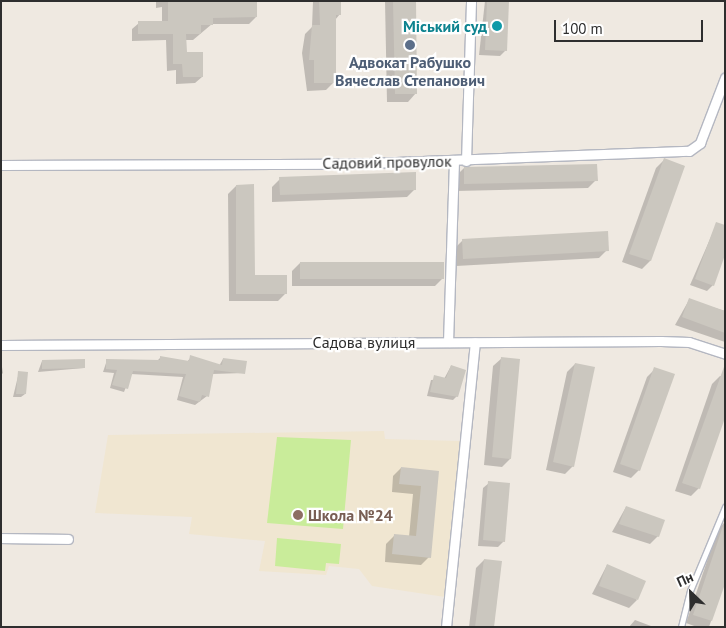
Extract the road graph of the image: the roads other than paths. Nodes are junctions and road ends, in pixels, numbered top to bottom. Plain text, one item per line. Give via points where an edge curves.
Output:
1 (471, 1) edge
2 (725, 78) edge
3 (454, 161) junction
4 (466, 161) junction
5 (1, 165) edge
6 (448, 342) junction
7 (474, 342) junction
8 (1, 345) edge
9 (725, 354) edge
10 (725, 507) edge
11 (1, 538) edge
12 (68, 539) dead end
13 (446, 627) edge
14 (681, 627) edge

1 - 4 street
2 - 4 street, Садовий провулок via 700,143 689,151
3 - 4 street, Садовий провулок
3 - 5 street, Садовий провулок
3 - 6 street
6 - 7 street, Садова вулиця
6 - 8 street, Садова вулиця
7 - 9 street, Садова вулиця via 689,342
7 - 13 street
10 - 14 lane via 690,591
11 - 12 street

